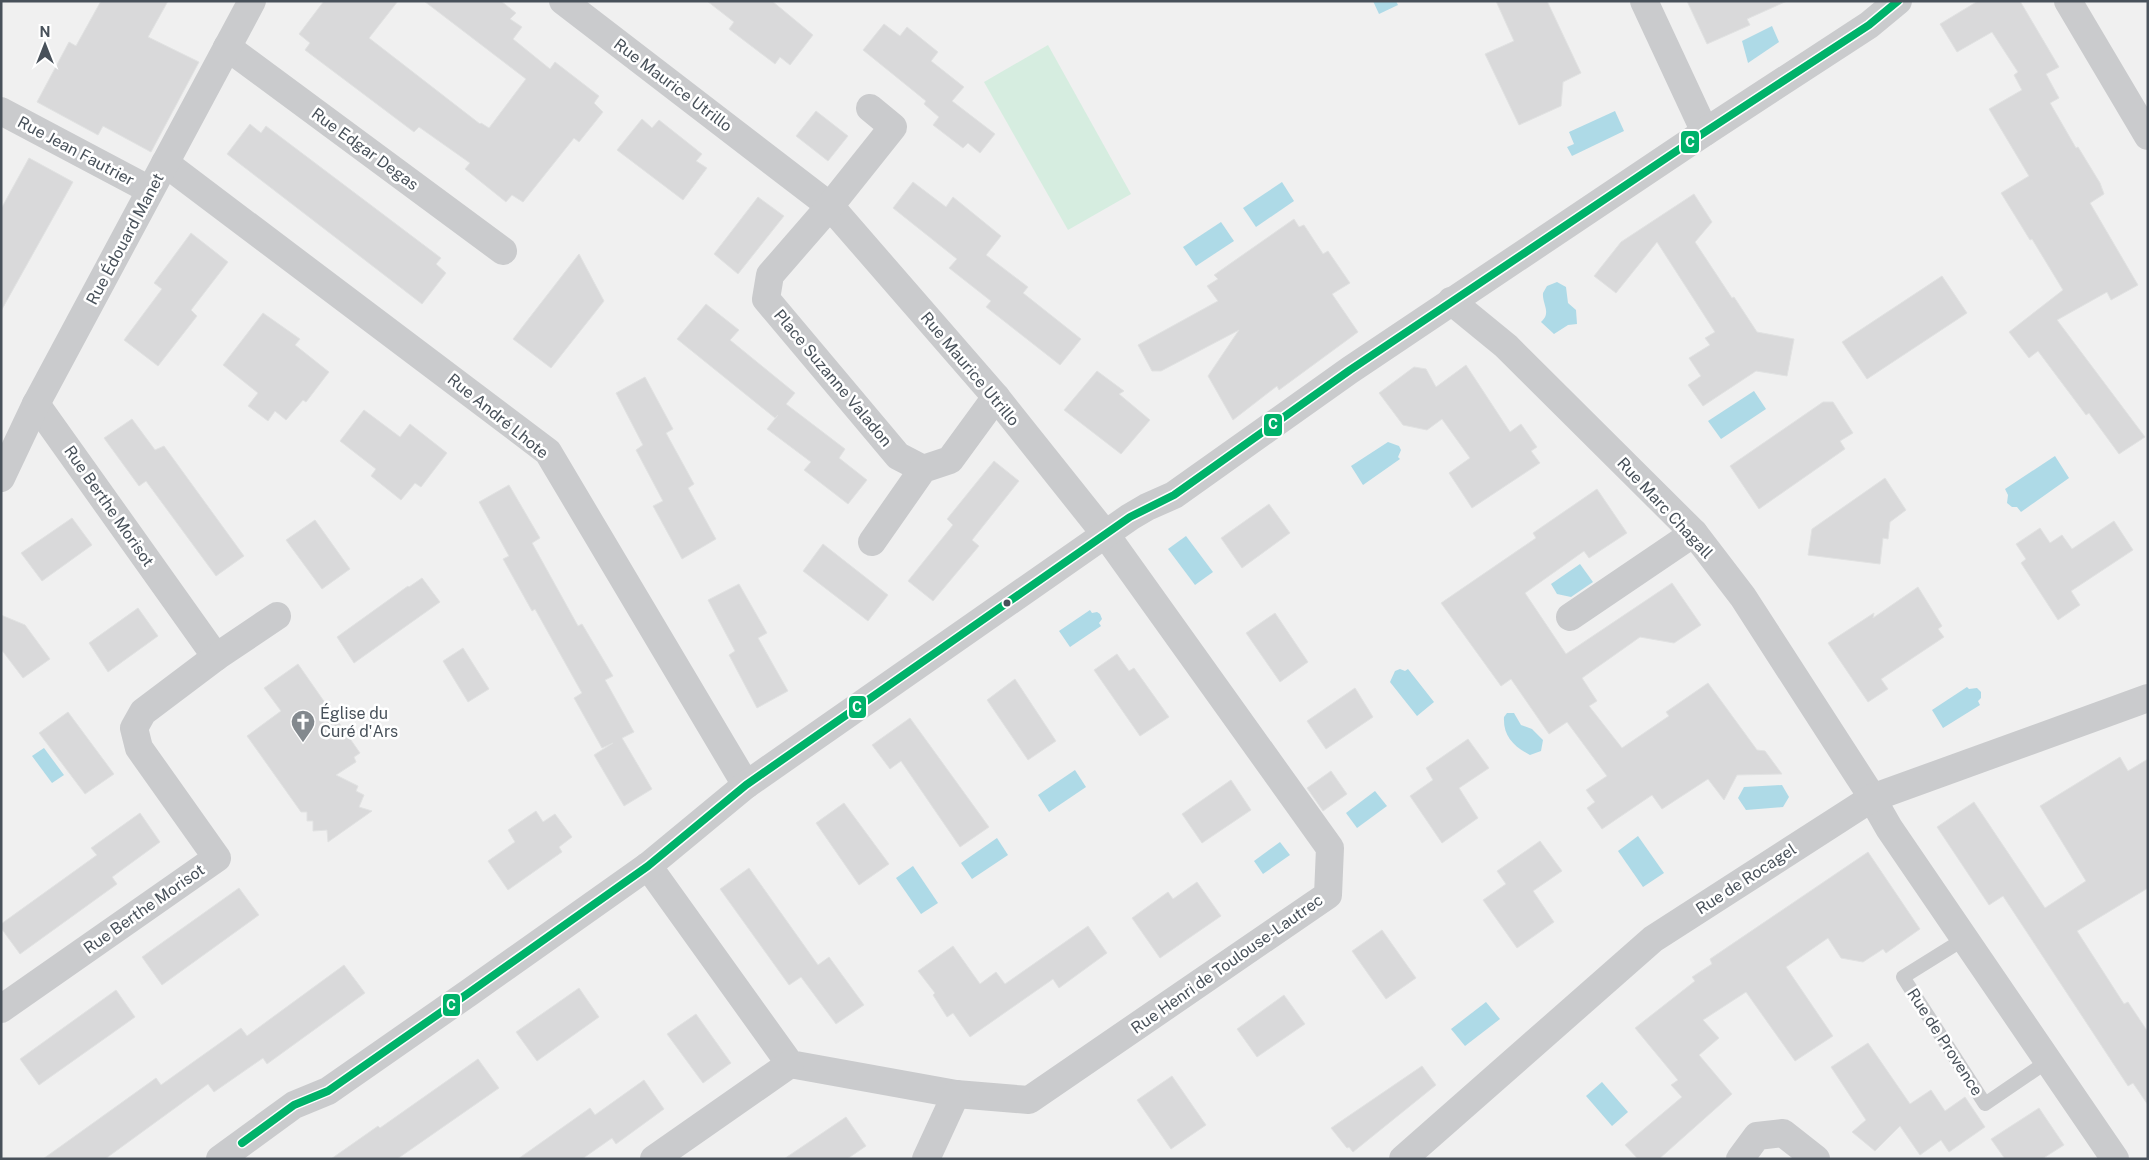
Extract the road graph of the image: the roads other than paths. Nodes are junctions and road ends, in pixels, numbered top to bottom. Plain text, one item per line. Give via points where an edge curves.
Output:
1 (252, 1) edge
2 (563, 1) edge
3 (1644, 1) edge
4 (1898, 1) edge
5 (2068, 1) edge
6 (227, 47) junction
7 (870, 108) dead end
8 (1, 111) edge
9 (1706, 132) junction
10 (2148, 136) edge
11 (165, 163) junction
12 (150, 190) junction
13 (830, 206) junction
14 (503, 251) dead end
15 (1451, 301) junction
16 (996, 397) junction
17 (36, 404) junction
18 (10, 434) edge
19 (923, 469) junction
20 (1, 478) edge
21 (1694, 533) junction
22 (1106, 535) junction
23 (872, 542) dead end
24 (277, 616) dead end
25 (1570, 617) dead end
26 (216, 657) junction
27 (2148, 698) edge
28 (746, 785) junction
29 (1872, 798) junction
30 (648, 866) junction
31 (1964, 939) junction
32 (1, 1009) edge
33 (2048, 1061) junction
34 (790, 1064) junction
35 (956, 1094) junction
36 (238, 1154) edge
37 (654, 1159) edge
38 (926, 1159) edge
39 (1403, 1159) edge
40 (1740, 1159) edge
41 (1816, 1159) edge
42 (2115, 1159) edge

1 - 6 street, Rue Édouard Manet
2 - 13 street, Rue Maurice Utrillo
3 - 9 street
4 - 9 street via 1869,25
5 - 10 street
6 - 11 street, Rue Édouard Manet
6 - 14 street, Rue Edgar Degas
7 - 13 street via 893,126
8 - 12 street, Rue Jean Fautrier
9 - 15 street
11 - 12 street, Rue Édouard Manet
11 - 28 street, Rue André Lhote via 548,452
12 - 17 street, Rue Édouard Manet
13 - 16 street, Rue Maurice Utrillo
13 - 19 street, Place Suzanne Valadon via 770,275 766,299 898,456
15 - 21 street, Rue Marc Chagall via 1506,346
15 - 22 street via 1195,481 1147,507
16 - 19 street via 950,460
16 - 22 street, Rue Maurice Utrillo
17 - 18 street, Rue Édouard Manet
17 - 26 street, Rue Berthe Morisot
18 - 20 street, Rue Édouard Manet
19 - 23 street
21 - 25 street
21 - 29 street, Rue Marc Chagall via 1743,597
22 - 28 street
22 - 35 street, Rue Henri de Toulouse-Lautrec via 1330,848 1328,895 1029,1100
24 - 26 street, Rue Berthe Morisot
26 - 32 street, Rue Berthe Morisot via 143,712 134,728 139,748 217,858
27 - 29 street, Rue de Rocagel
28 - 30 street
29 - 31 street
29 - 39 street, Rue de Rocagel via 1653,939
30 - 34 street
30 - 36 street via 328,1091 294,1105
31 - 33 street
31 - 33 lane, Rue de Provence via 1903,977 1985,1104
33 - 42 street
34 - 35 street, Rue Henri de Toulouse-Lautrec
34 - 37 street
35 - 38 street
40 - 41 street via 1758,1136 1783,1133

